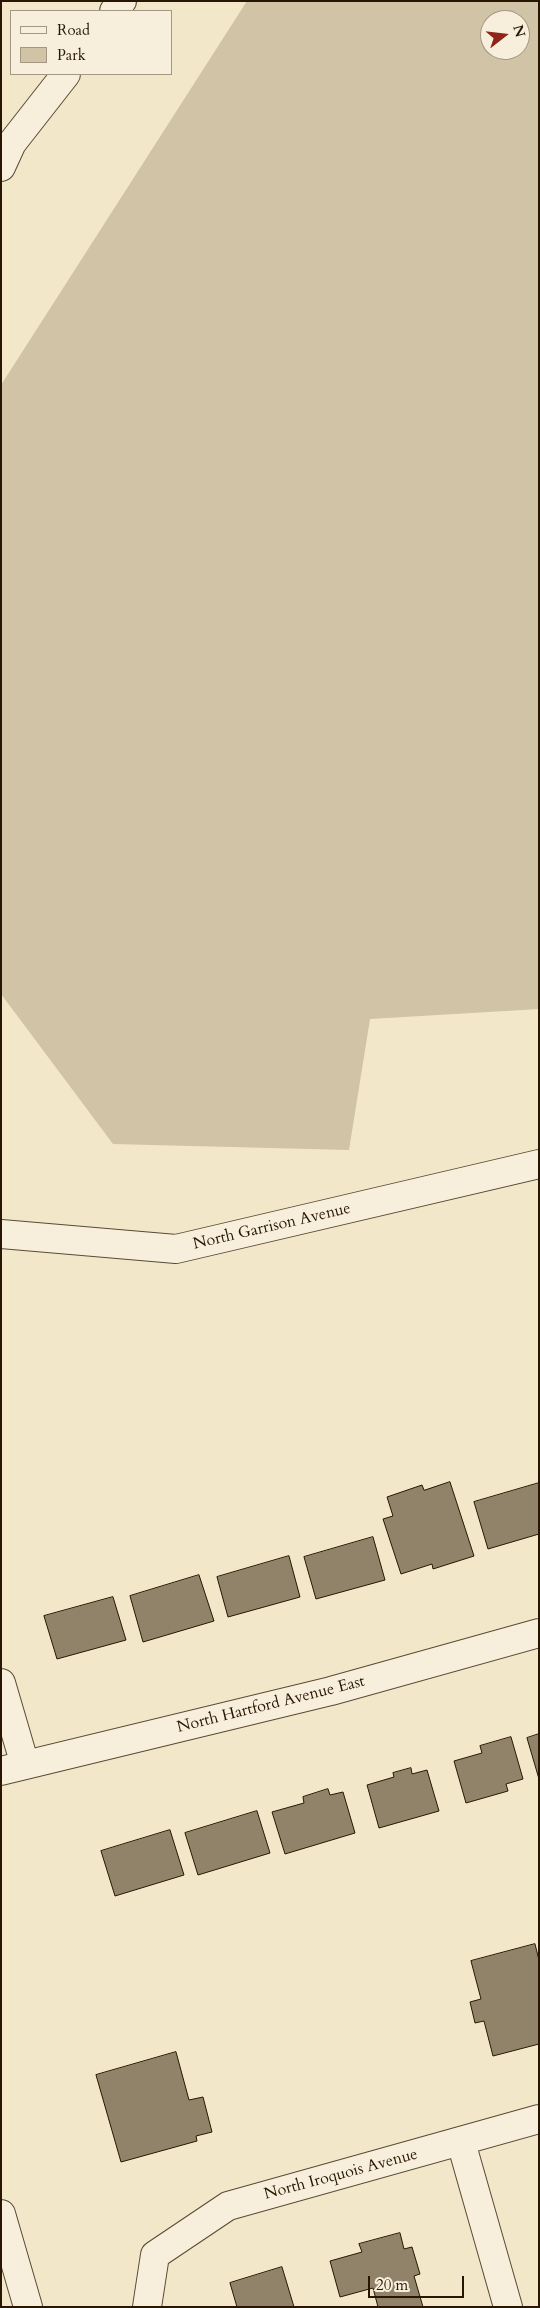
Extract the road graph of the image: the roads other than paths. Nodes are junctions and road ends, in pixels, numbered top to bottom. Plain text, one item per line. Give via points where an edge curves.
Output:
1 (65, 75) edge
2 (1, 167) edge
3 (539, 1164) edge
4 (1, 1234) edge
5 (539, 1633) edge
6 (1, 1683) edge
7 (13, 1768) edge
8 (539, 2119) edge
9 (461, 2142) junction
10 (1, 2214) edge
11 (28, 2307) edge
12 (147, 2307) edge
13 (508, 2307) edge

1 - 2 street via 12,143
3 - 4 street, North Garrison Avenue via 176,1249
5 - 7 street, North Hartford Avenue East via 331,1691
6 - 7 street
8 - 9 street, North Iroquois Avenue
9 - 12 street, North Iroquois Avenue via 228,2206 155,2255
9 - 13 street
10 - 11 street

